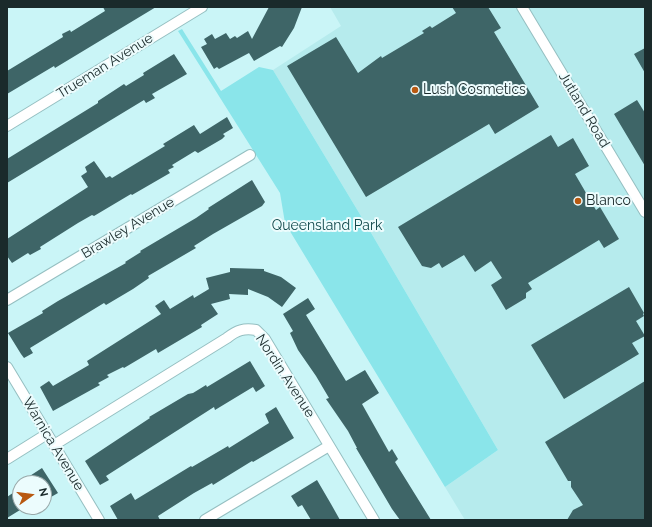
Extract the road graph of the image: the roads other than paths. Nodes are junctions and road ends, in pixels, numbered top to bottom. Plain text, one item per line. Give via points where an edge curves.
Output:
1 (202, 7) edge
2 (522, 7) edge
3 (7, 126) edge
4 (250, 155) dead end
5 (645, 212) edge
6 (7, 300) edge
7 (7, 367) edge
8 (47, 434) junction
9 (54, 445) junction
10 (329, 446) junction
11 (7, 459) edge
12 (99, 520) edge
13 (206, 520) edge
14 (374, 520) edge

1 - 3 street, Trueman Avenue
2 - 5 street, Jutland Road
4 - 6 street, Brawley Avenue
7 - 8 street, Warnica Avenue
8 - 9 street, Warnica Avenue
8 - 11 street
9 - 10 street, Nordin Avenue via 235,331 251,329 262,335
9 - 12 street, Warnica Avenue
10 - 13 street
10 - 14 street, Nordin Avenue

